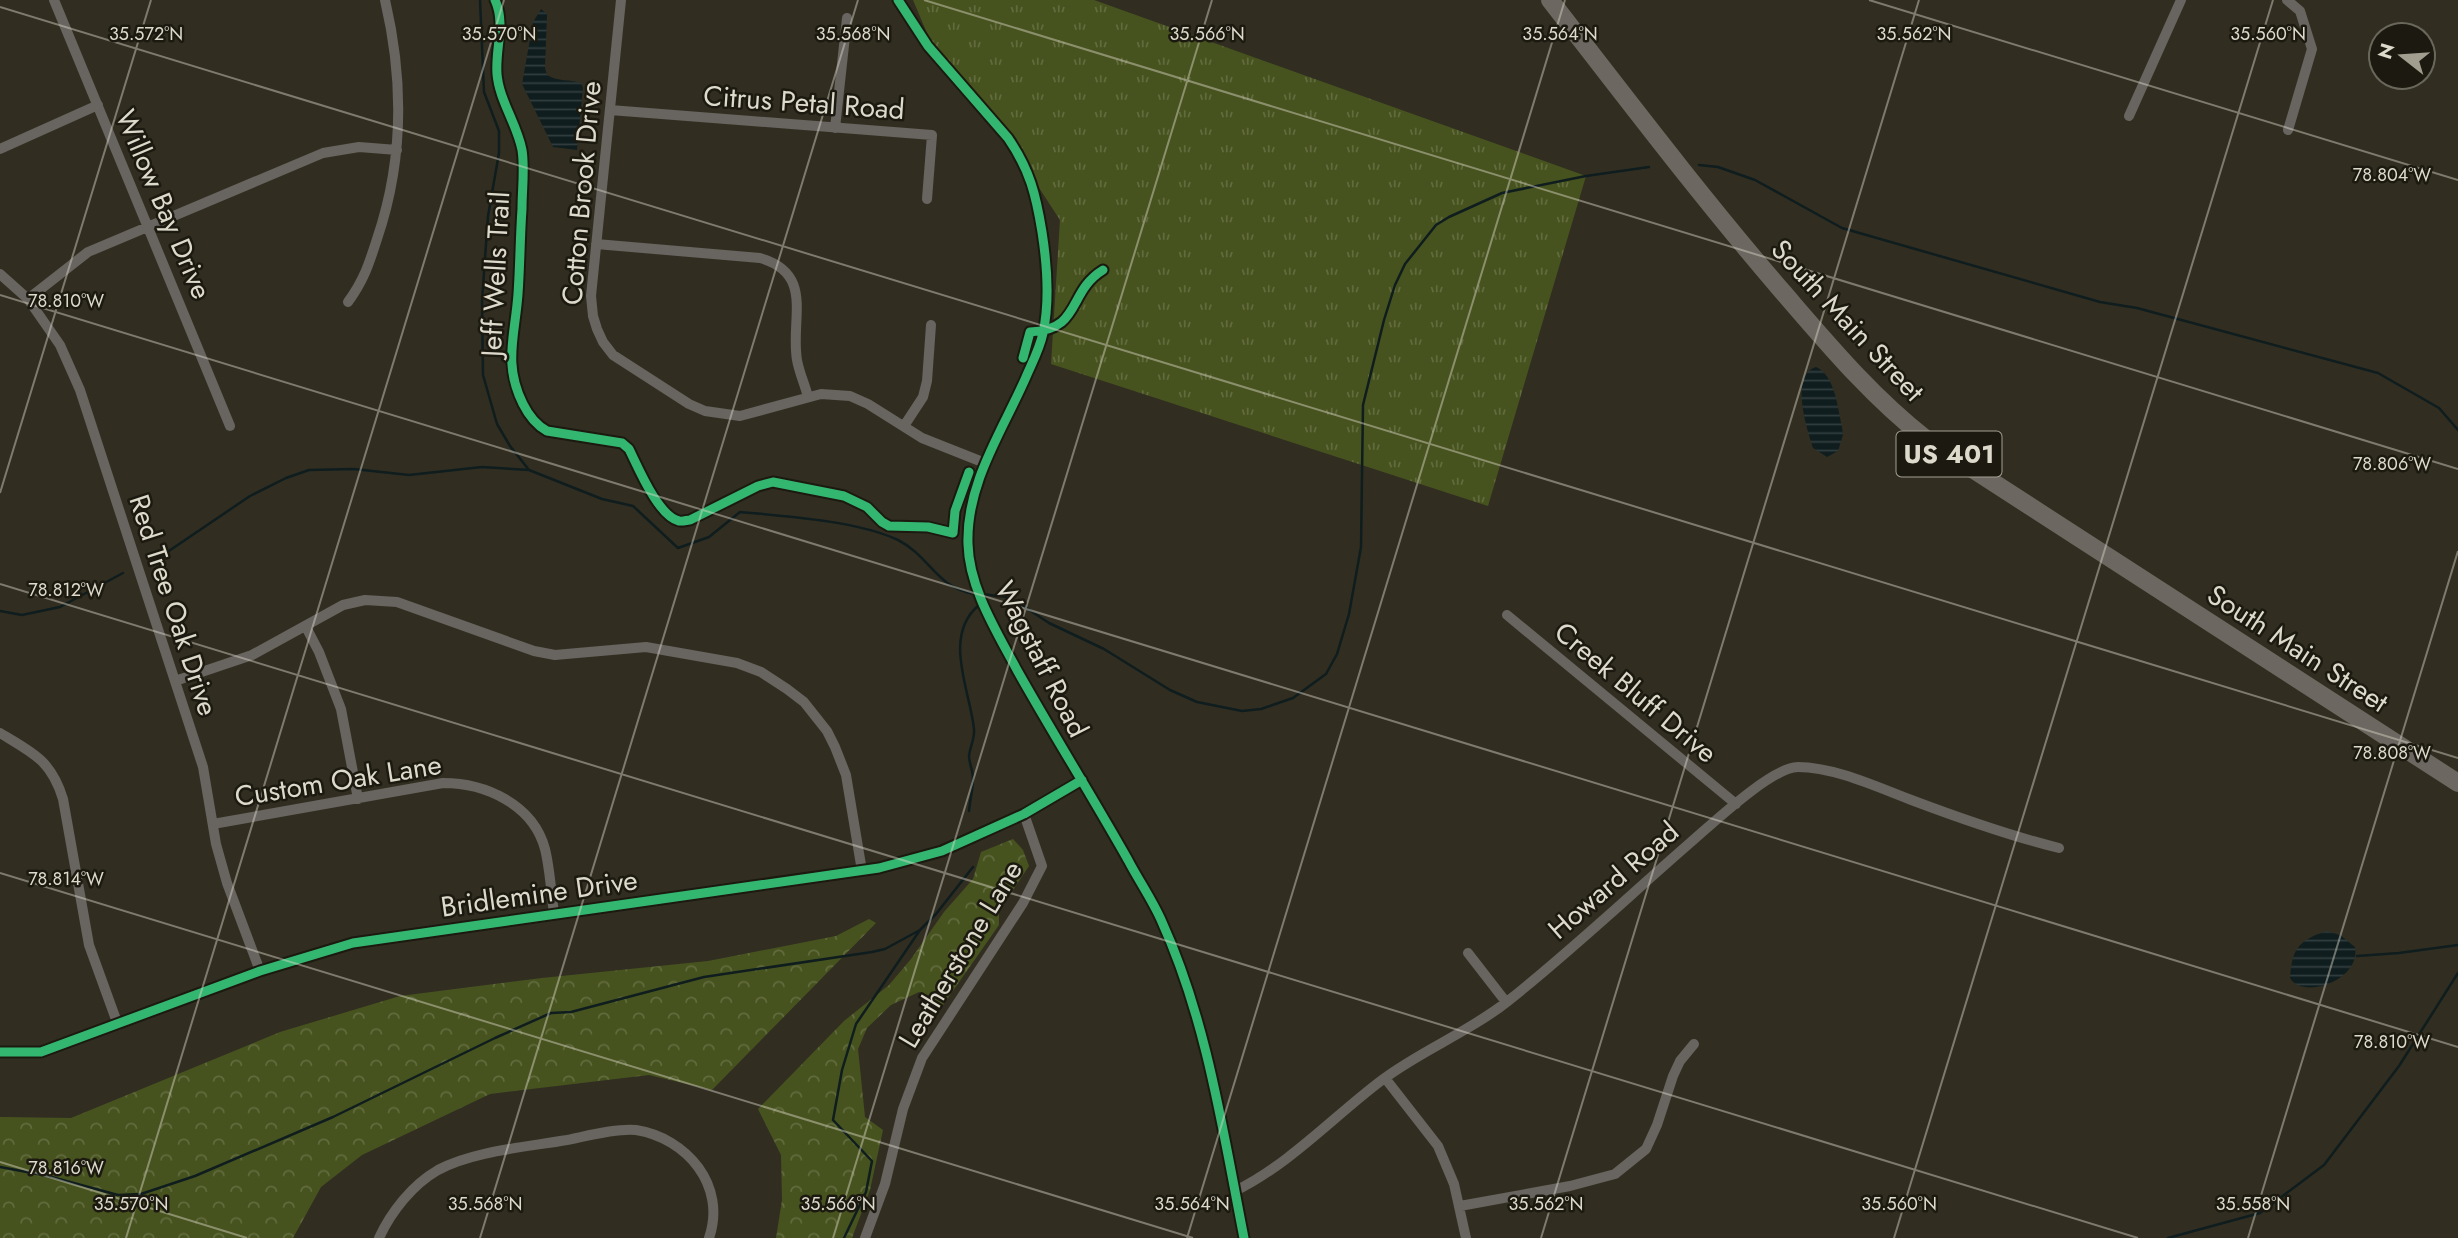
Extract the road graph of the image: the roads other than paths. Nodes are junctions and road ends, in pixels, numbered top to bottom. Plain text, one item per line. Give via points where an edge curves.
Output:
1 (54, 0) edge
2 (385, 0) edge
3 (621, 0) edge
4 (898, 0) edge
5 (1550, 0) edge
6 (2181, 0) edge
7 (2287, 0) edge
8 (847, 18) dead end
9 (98, 105) junction
10 (610, 110) junction
11 (2129, 116) dead end
12 (835, 128) junction
13 (2288, 131) dead end
14 (0, 149) edge
15 (397, 150) junction
16 (927, 199) dead end
17 (149, 227) junction
18 (596, 244) junction
19 (0, 274) edge
20 (28, 299) junction
21 (348, 302) dead end
22 (931, 325) dead end
23 (808, 397) junction
24 (230, 426) dead end
25 (904, 426) junction
26 (985, 463) junction
27 (1507, 615) dead end
28 (306, 627) junction
29 (175, 681) junction
30 (0, 733) edge
31 (1082, 780) junction
32 (2458, 783) edge
33 (358, 799) junction
34 (1736, 804) junction
35 (1024, 814) junction
36 (213, 824) junction
37 (2059, 848) dead end
38 (862, 871) junction
39 (554, 913) junction
40 (1468, 953) dead end
41 (260, 971) junction
42 (1506, 1002) junction
43 (118, 1026) junction
44 (1694, 1044) dead end
45 (0, 1052) edge
46 (1385, 1078) junction
47 (1235, 1191) junction
48 (1460, 1206) junction
49 (379, 1238) edge
50 (709, 1238) edge
51 (865, 1238) edge
52 (1244, 1238) edge
53 (1466, 1238) edge

1 - 9 street, Willow Bay Drive
2 - 15 street via 398,69
3 - 10 street, Cotton Brook Drive
4 - 26 street, Wagstaff Road via 928,46 1009,138 1035,191 1045,251 1044,332
5 - 32 highway, South Main Street / US 401 via 1754,258 1890,411 1926,439
6 - 11 street
7 - 13 street via 2300,11 2312,49
8 - 12 street
9 - 14 street
9 - 17 street, Willow Bay Drive
10 - 12 street, Citrus Petal Road
10 - 18 street, Cotton Brook Drive
12 - 16 street, Citrus Petal Road via 932,135
15 - 17 street via 359,147 323,153
15 - 21 street via 388,208 363,281
17 - 20 street via 88,252
17 - 24 street, Willow Bay Drive
18 - 23 street via 760,258 780,267 794,285 798,301 797,360
18 - 23 street, Cotton Brook Drive via 593,316 613,355 705,411 740,416
19 - 20 street, Red Tree Oak Drive
20 - 29 street, Red Tree Oak Drive via 60,345 80,390
22 - 25 street via 928,381
23 - 25 street, Cotton Brook Drive via 850,396
25 - 26 street, Cotton Brook Drive
26 - 31 street, Wagstaff Road via 968,544 979,592 999,638
27 - 34 street, Creek Bluff Drive
28 - 29 street via 252,655
28 - 33 street via 341,709
28 - 38 street via 344,605 382,601 555,655 646,647 737,663 761,672 804,702 827,731 846,775
29 - 36 street, Red Tree Oak Drive via 203,767
30 - 43 street via 39,757 57,779 89,945
31 - 35 street, Bridlemine Drive
31 - 47 street, Wagstaff Road via 1161,919 1180,965 1200,1031
33 - 36 street, Custom Oak Lane
33 - 39 street, Custom Oak Lane via 454,783 492,791 532,823 545,847
34 - 37 street, Howard Road via 1778,772 1795,766 1818,769
34 - 42 street, Howard Road
35 - 38 street, Bridlemine Drive via 942,851
35 - 51 street, Leatherstone Lane via 1042,866 922,1058 903,1109 886,1184
36 - 41 street, Red Tree Oak Drive via 227,883
38 - 39 street, Bridlemine Drive
39 - 41 street, Bridlemine Drive via 353,943
40 - 42 street
41 - 43 street, Bridlemine Drive
42 - 46 street, Howard Road
43 - 45 street, Bridlemine Drive via 41,1052
44 - 48 street via 1673,1076 1646,1150 1615,1174
46 - 47 street, Howard Road via 1267,1173
46 - 48 street via 1438,1146
47 - 52 street, Wagstaff Road
48 - 53 street
49 - 50 street via 387,1220 409,1194 436,1171 464,1159 634,1130 663,1137 702,1170 714,1205

